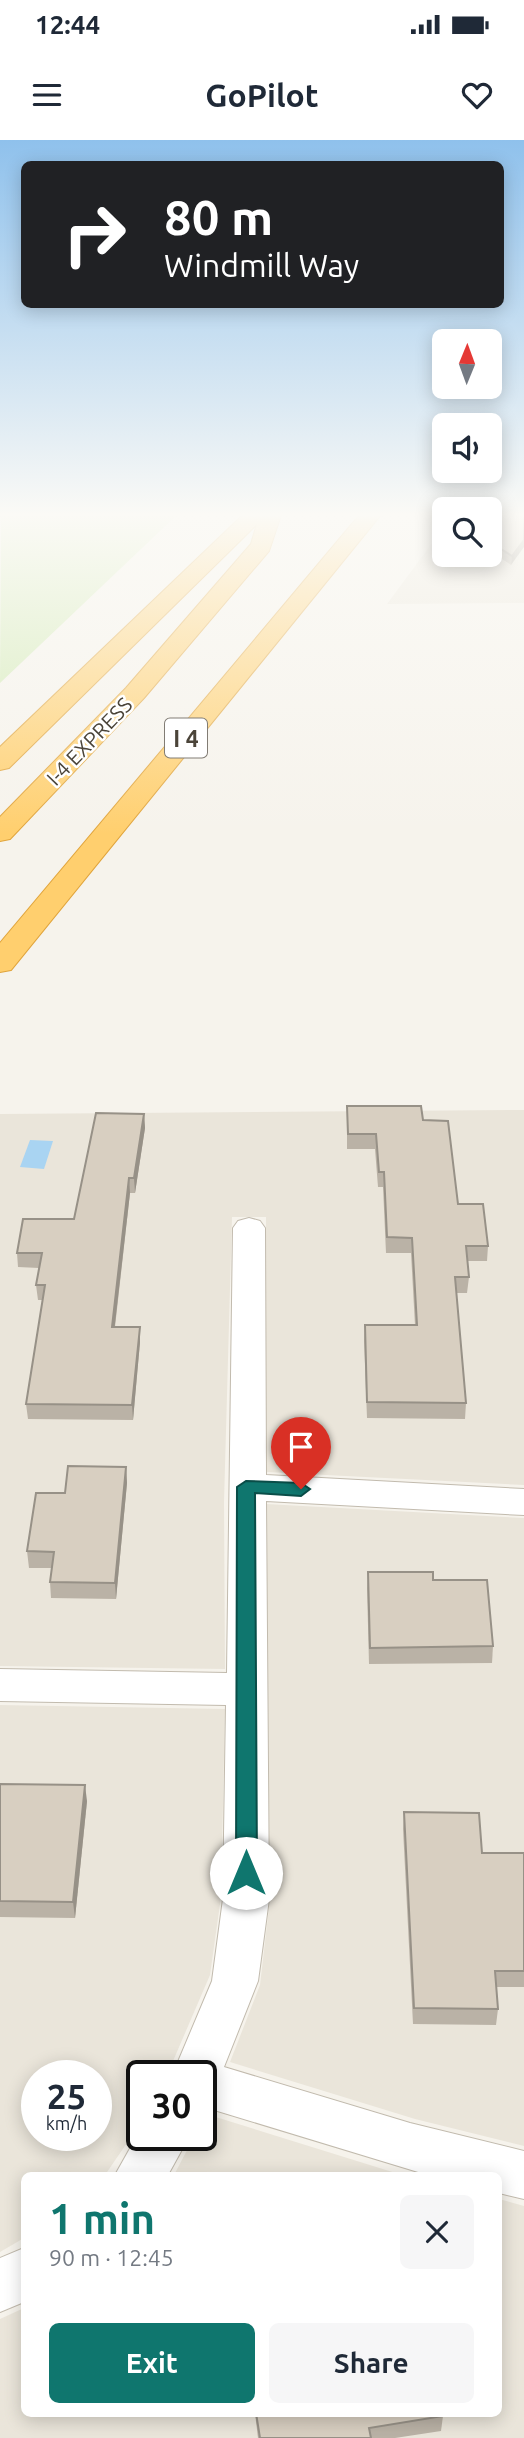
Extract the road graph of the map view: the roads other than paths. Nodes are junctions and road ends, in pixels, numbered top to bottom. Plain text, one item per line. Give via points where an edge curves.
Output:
1 (147, 619) edge
2 (198, 619) edge
3 (284, 619) edge
4 (0, 762) edge
5 (0, 833) edge
6 (0, 963) edge
7 (249, 1228) dead end
8 (246, 1487) junction
9 (524, 1502) edge
10 (0, 1685) edge
11 (247, 1689) junction
12 (202, 2060) edge
13 (217, 2088) edge
14 (155, 2151) edge
15 (142, 2172) edge
16 (524, 2175) edge
17 (21, 2276) edge
18 (0, 2286) edge

1 - 4 highway
2 - 5 highway, I-4 EXPRESS via 135,693
3 - 6 highway, I 4
7 - 8 street
8 - 9 street
8 - 11 street
10 - 11 street
11 - 12 street via 246,1899 234,1981
13 - 16 street via 410,2147
14 - 15 street
17 - 18 street

